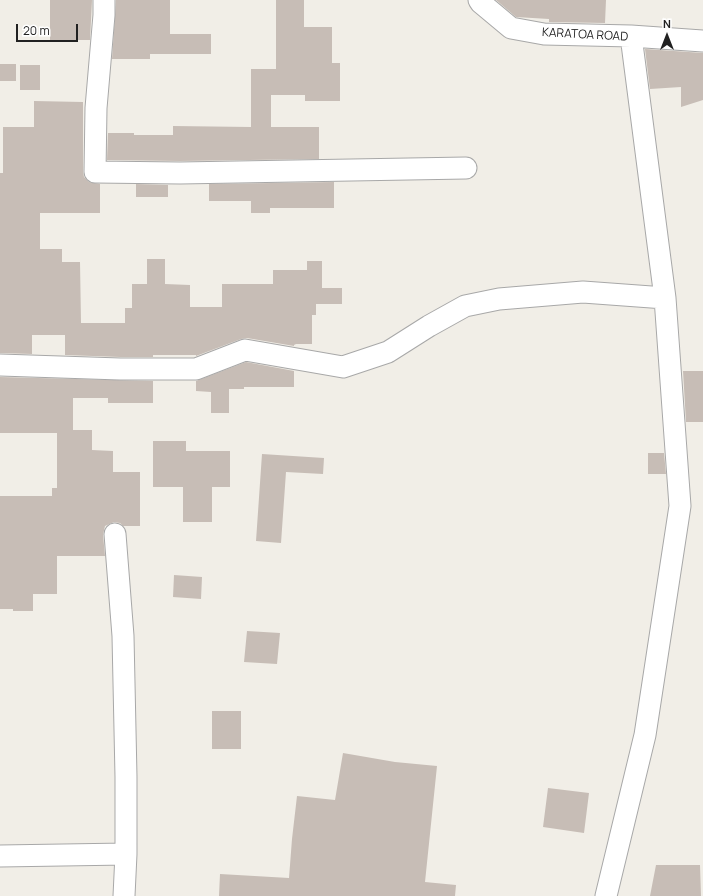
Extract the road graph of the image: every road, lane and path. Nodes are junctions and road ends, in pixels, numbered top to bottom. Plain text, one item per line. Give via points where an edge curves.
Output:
1 (104, 0) edge
2 (479, 0) edge
3 (631, 36) junction
4 (703, 41) edge
5 (466, 168) dead end
6 (664, 298) junction
7 (0, 365) edge
8 (116, 534) dead end
9 (126, 854) junction
10 (0, 856) edge
11 (124, 896) edge
12 (606, 896) edge

1 - 5 street via 96,108 95,172
2 - 3 street, KARATOA ROAD via 511,28 544,34
3 - 4 street, KARATOA ROAD
3 - 6 street
6 - 7 street via 583,292 499,299 466,306 388,352 343,367 245,350 196,369
6 - 12 street via 680,506 645,735
8 - 9 street via 123,636
9 - 10 street
9 - 11 street

